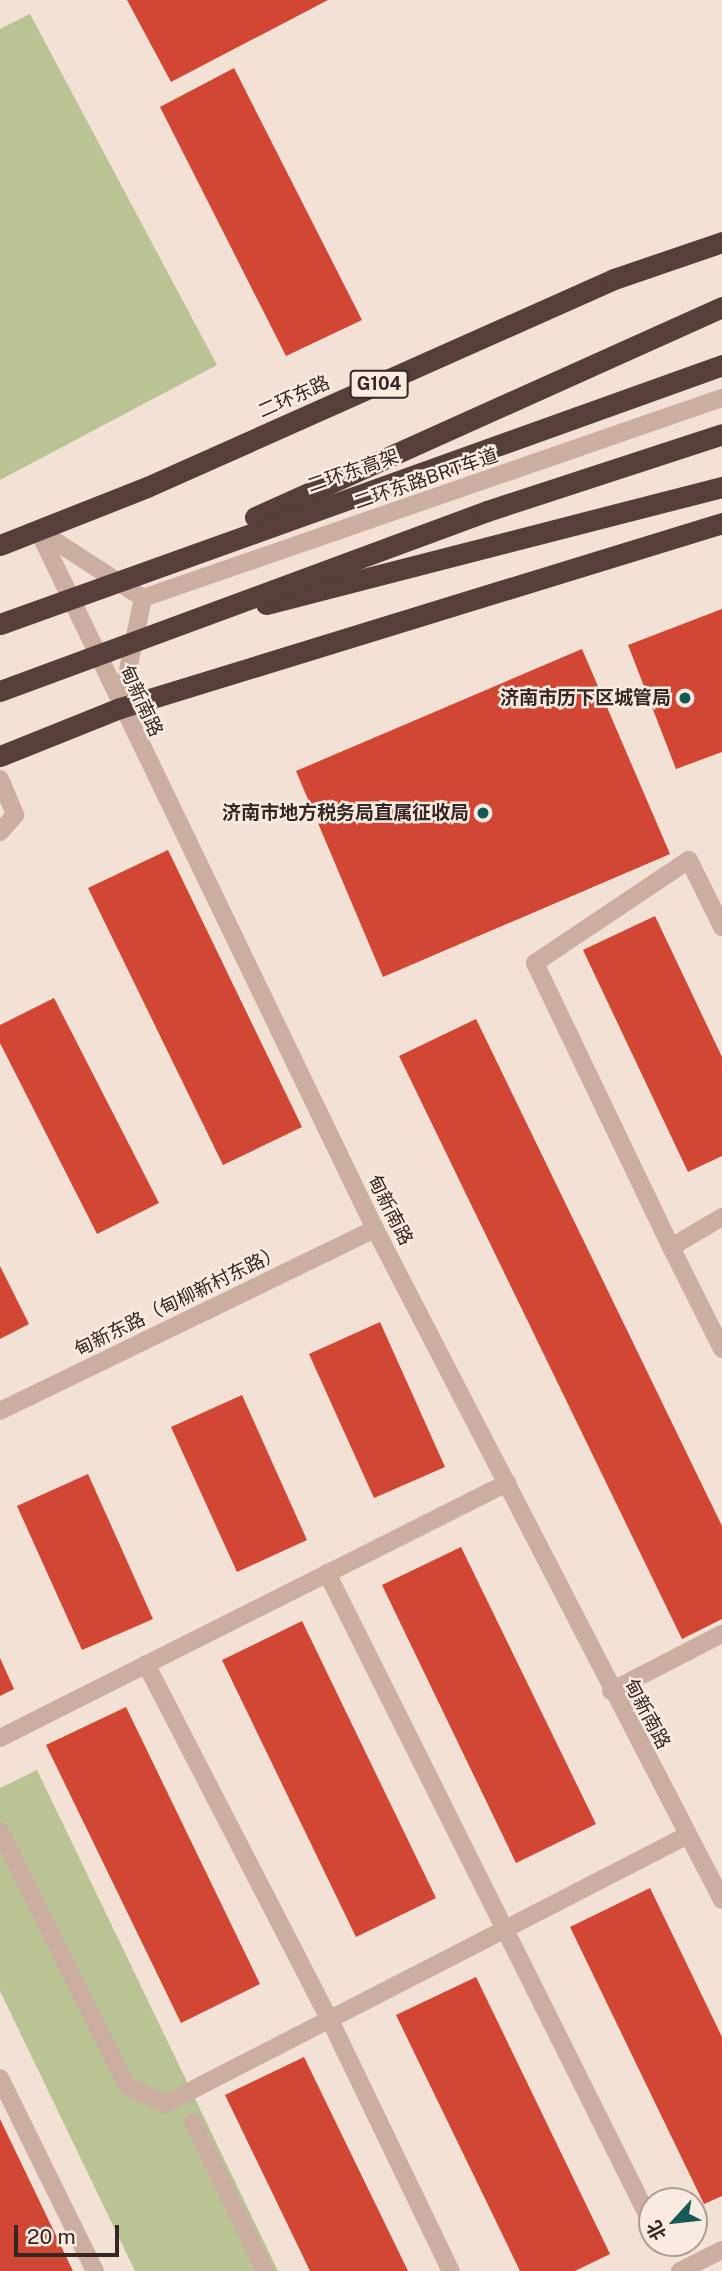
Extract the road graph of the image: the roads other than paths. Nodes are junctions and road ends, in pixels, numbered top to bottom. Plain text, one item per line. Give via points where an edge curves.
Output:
1 (722, 242) edge
2 (722, 307) edge
3 (722, 365) edge
4 (722, 398) edge
5 (722, 434) edge
6 (722, 487) edge
7 (722, 523) edge
8 (38, 530) junction
9 (0, 545) edge
10 (118, 578) junction
11 (143, 598) junction
12 (0, 624) edge
13 (142, 636) junction
14 (0, 691) edge
15 (120, 708) junction
16 (0, 756) edge
17 (0, 779) edge
18 (0, 832) edge
19 (722, 927) edge
20 (722, 1217) edge
21 (375, 1229) junction
22 (671, 1247) junction
23 (722, 1349) edge
24 (0, 1411) edge
25 (507, 1483) junction
26 (327, 1573) junction
27 (722, 1634) edge
28 (146, 1664) junction
29 (611, 1691) junction
30 (0, 1738) edge
31 (0, 1831) edge
32 (688, 1835) junction
33 (722, 1900) edge
34 (504, 1929) junction
35 (329, 2018) junction
36 (0, 2078) edge
37 (192, 2122) dead end
38 (638, 2196) edge
39 (722, 2250) edge
40 (95, 2271) edge
41 (265, 2271) edge
42 (451, 2271) edge
43 (680, 2271) edge

1 - 8 highway, 二环东路 / G104 via 614,279
2 - 10 highway
3 - 10 highway, 二环东高架
4 - 11 street, 二环东路BRT车道
5 - 13 highway via 487,511
6 - 13 highway
7 - 15 highway
8 - 9 highway, 二环东路 / G104
8 - 11 street
8 - 15 street, 甸新南路
10 - 12 highway, 二环东高架
11 - 15 street
13 - 14 highway
15 - 16 highway
15 - 21 street, 甸新南路
17 - 18 street via 15,816
19 - 22 street via 689,860 535,963
20 - 22 street
21 - 24 street, 甸新东路（甸柳新村东路）
21 - 25 street, 甸新南路
22 - 23 street
25 - 26 street
25 - 29 street, 甸新南路
26 - 28 street
26 - 34 street
27 - 29 street
28 - 30 street
28 - 35 street
29 - 32 street, 甸新南路
31 - 35 street via 127,2087 165,2104
32 - 33 street, 甸新南路
32 - 34 street
34 - 35 street
34 - 38 street
35 - 42 street
36 - 40 street
37 - 41 street
39 - 43 street

